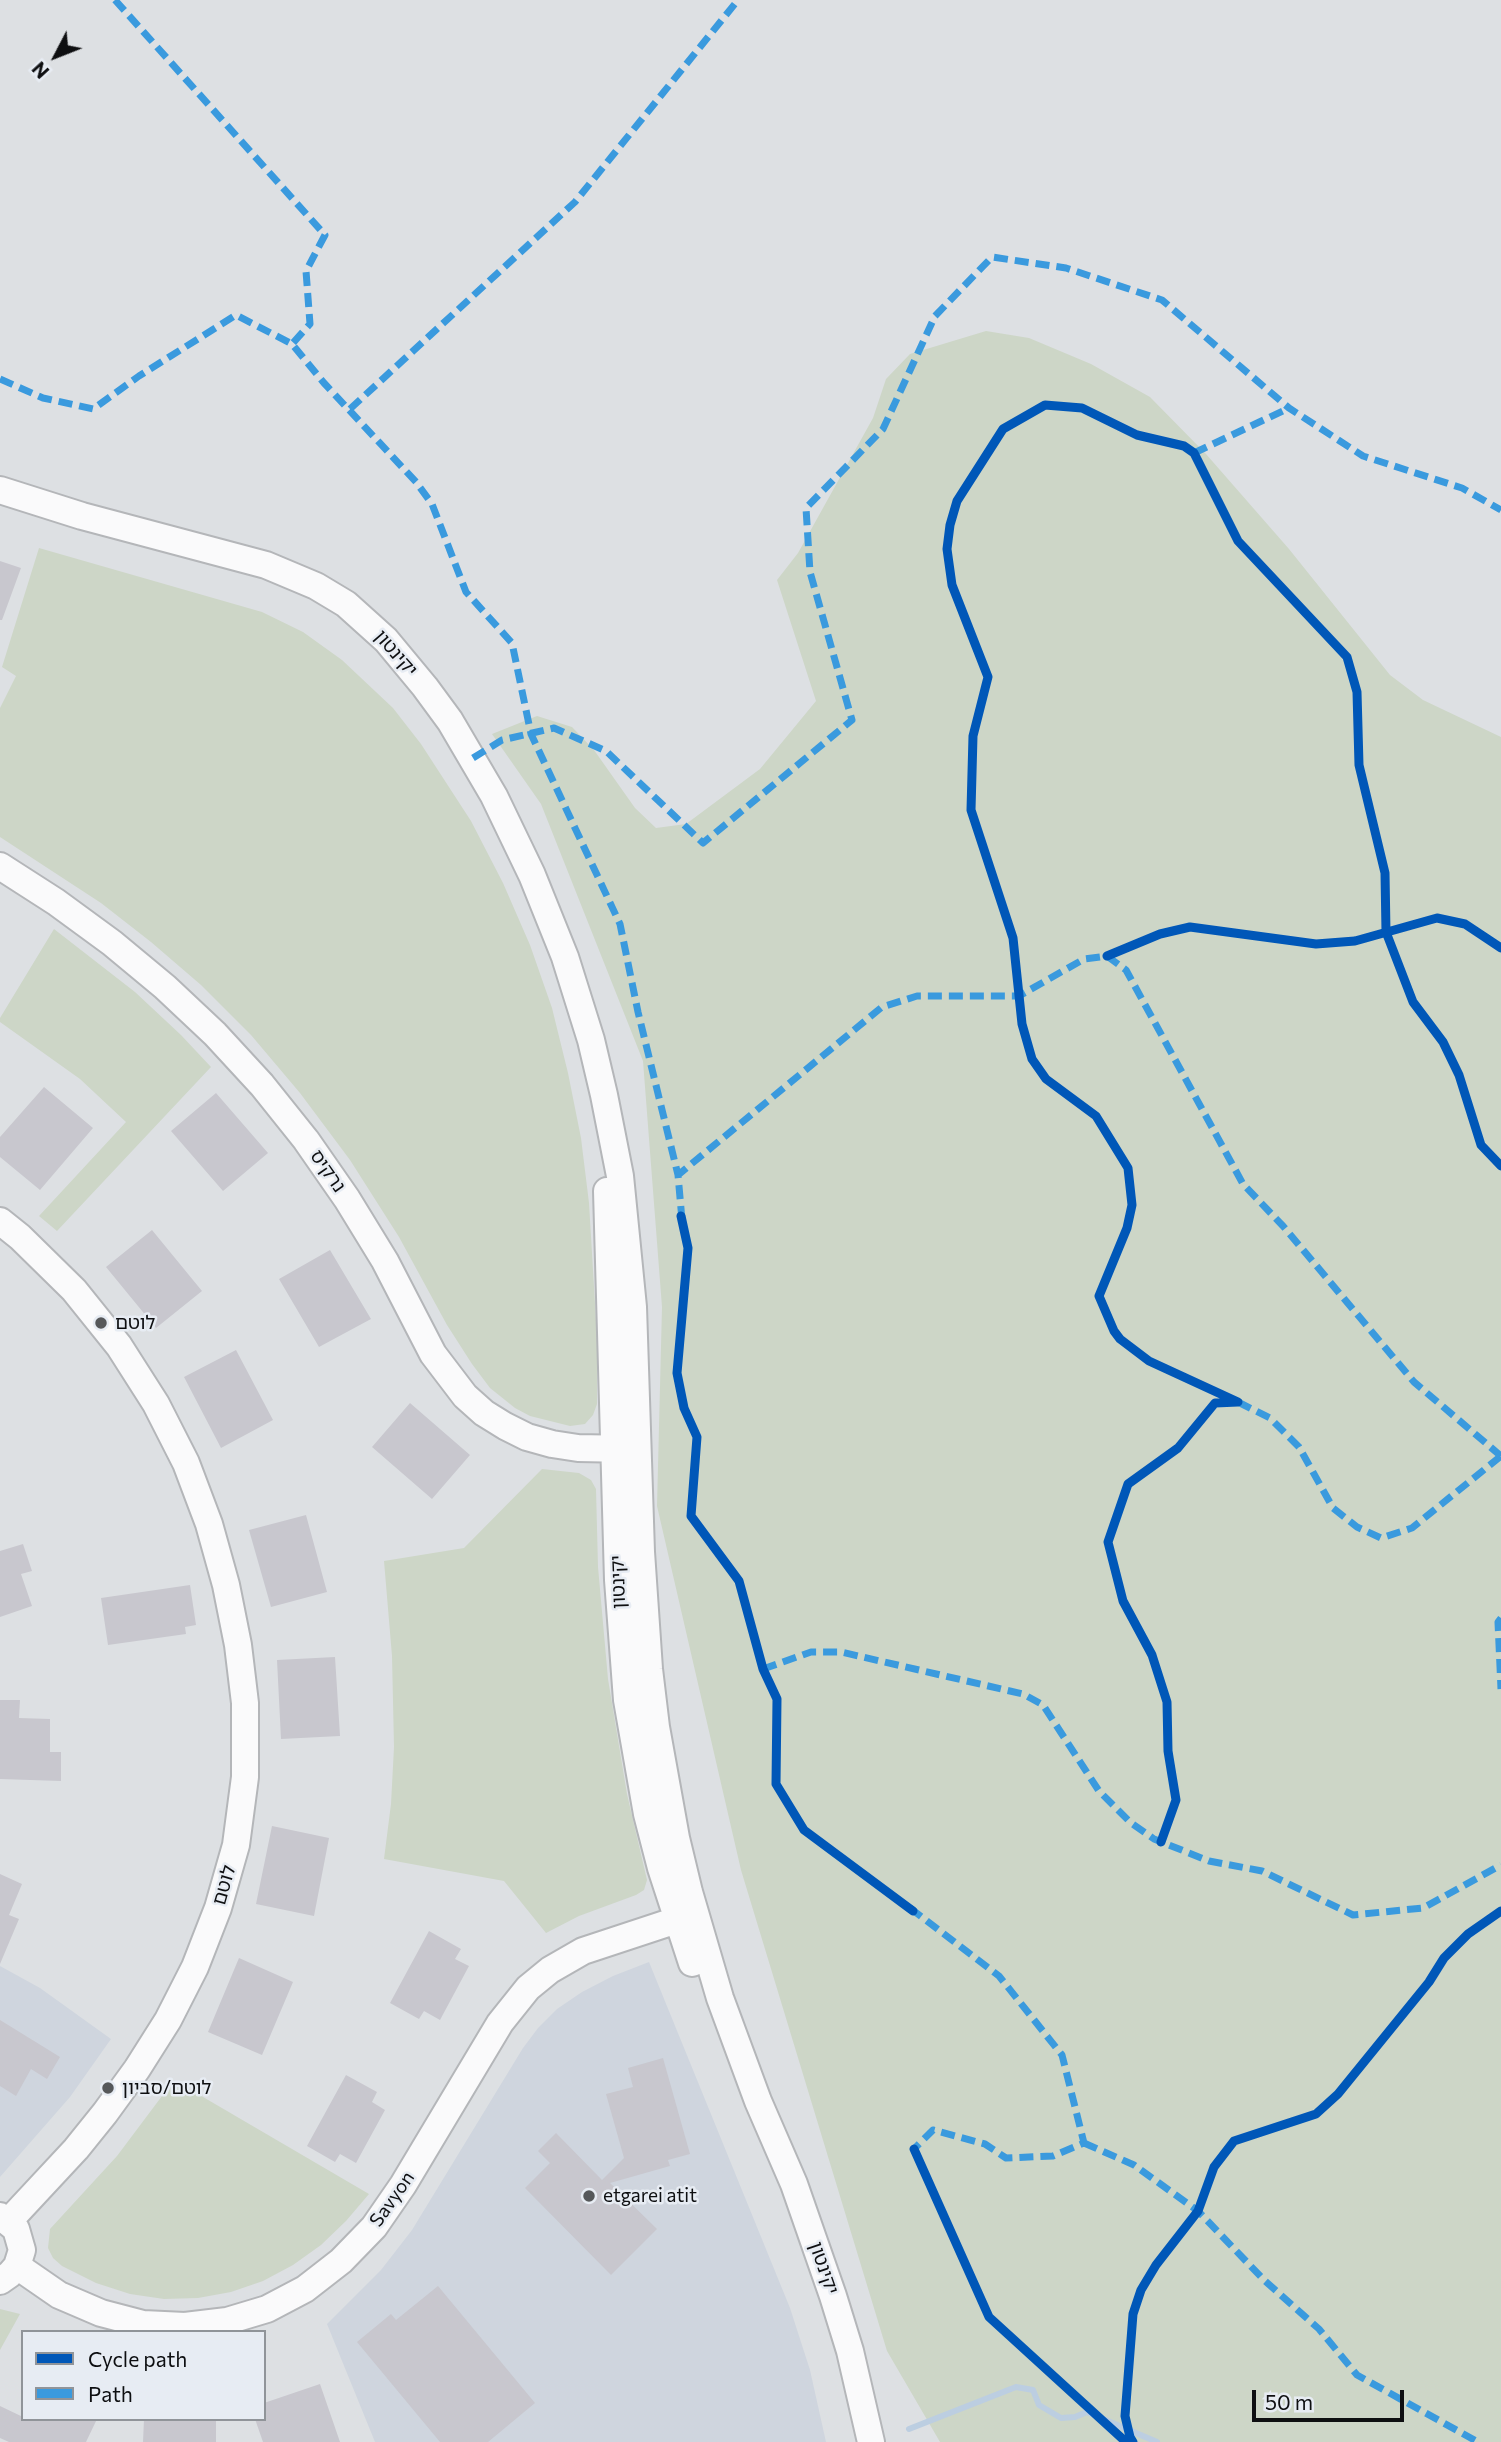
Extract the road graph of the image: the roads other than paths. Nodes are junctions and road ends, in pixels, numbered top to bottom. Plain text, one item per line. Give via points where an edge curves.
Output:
1 (0, 490) edge
2 (0, 866) edge
3 (0, 1221) edge
4 (626, 1449) junction
5 (686, 1918) junction
6 (4, 2218) edge
7 (8, 2273) edge
8 (871, 2442) edge

1 - 4 street, יקינטון via 248,559 331,595 373,627 450,721 533,875 591,1040 606,1152
2 - 4 street, נרקיס via 133,960 215,1034 262,1085 347,1199 433,1354 465,1396 484,1413 527,1437 578,1448
3 - 6 street, לוטם via 74,1290 156,1404 209,1524 229,1597 245,1703 245,1777 236,1845 195,1966 168,2020 105,2113 76,2149
4 - 5 street, יקינטון via 620,1629 627,1700 647,1814
5 - 7 street, Savyon via 572,1957 528,1988 500,2023 374,2227 305,2289 267,2309 227,2321 143,2324 101,2313
5 - 8 street, יקינטון via 714,2016 794,2184 827,2277
6 - 7 street via 19,2234 21,2245

